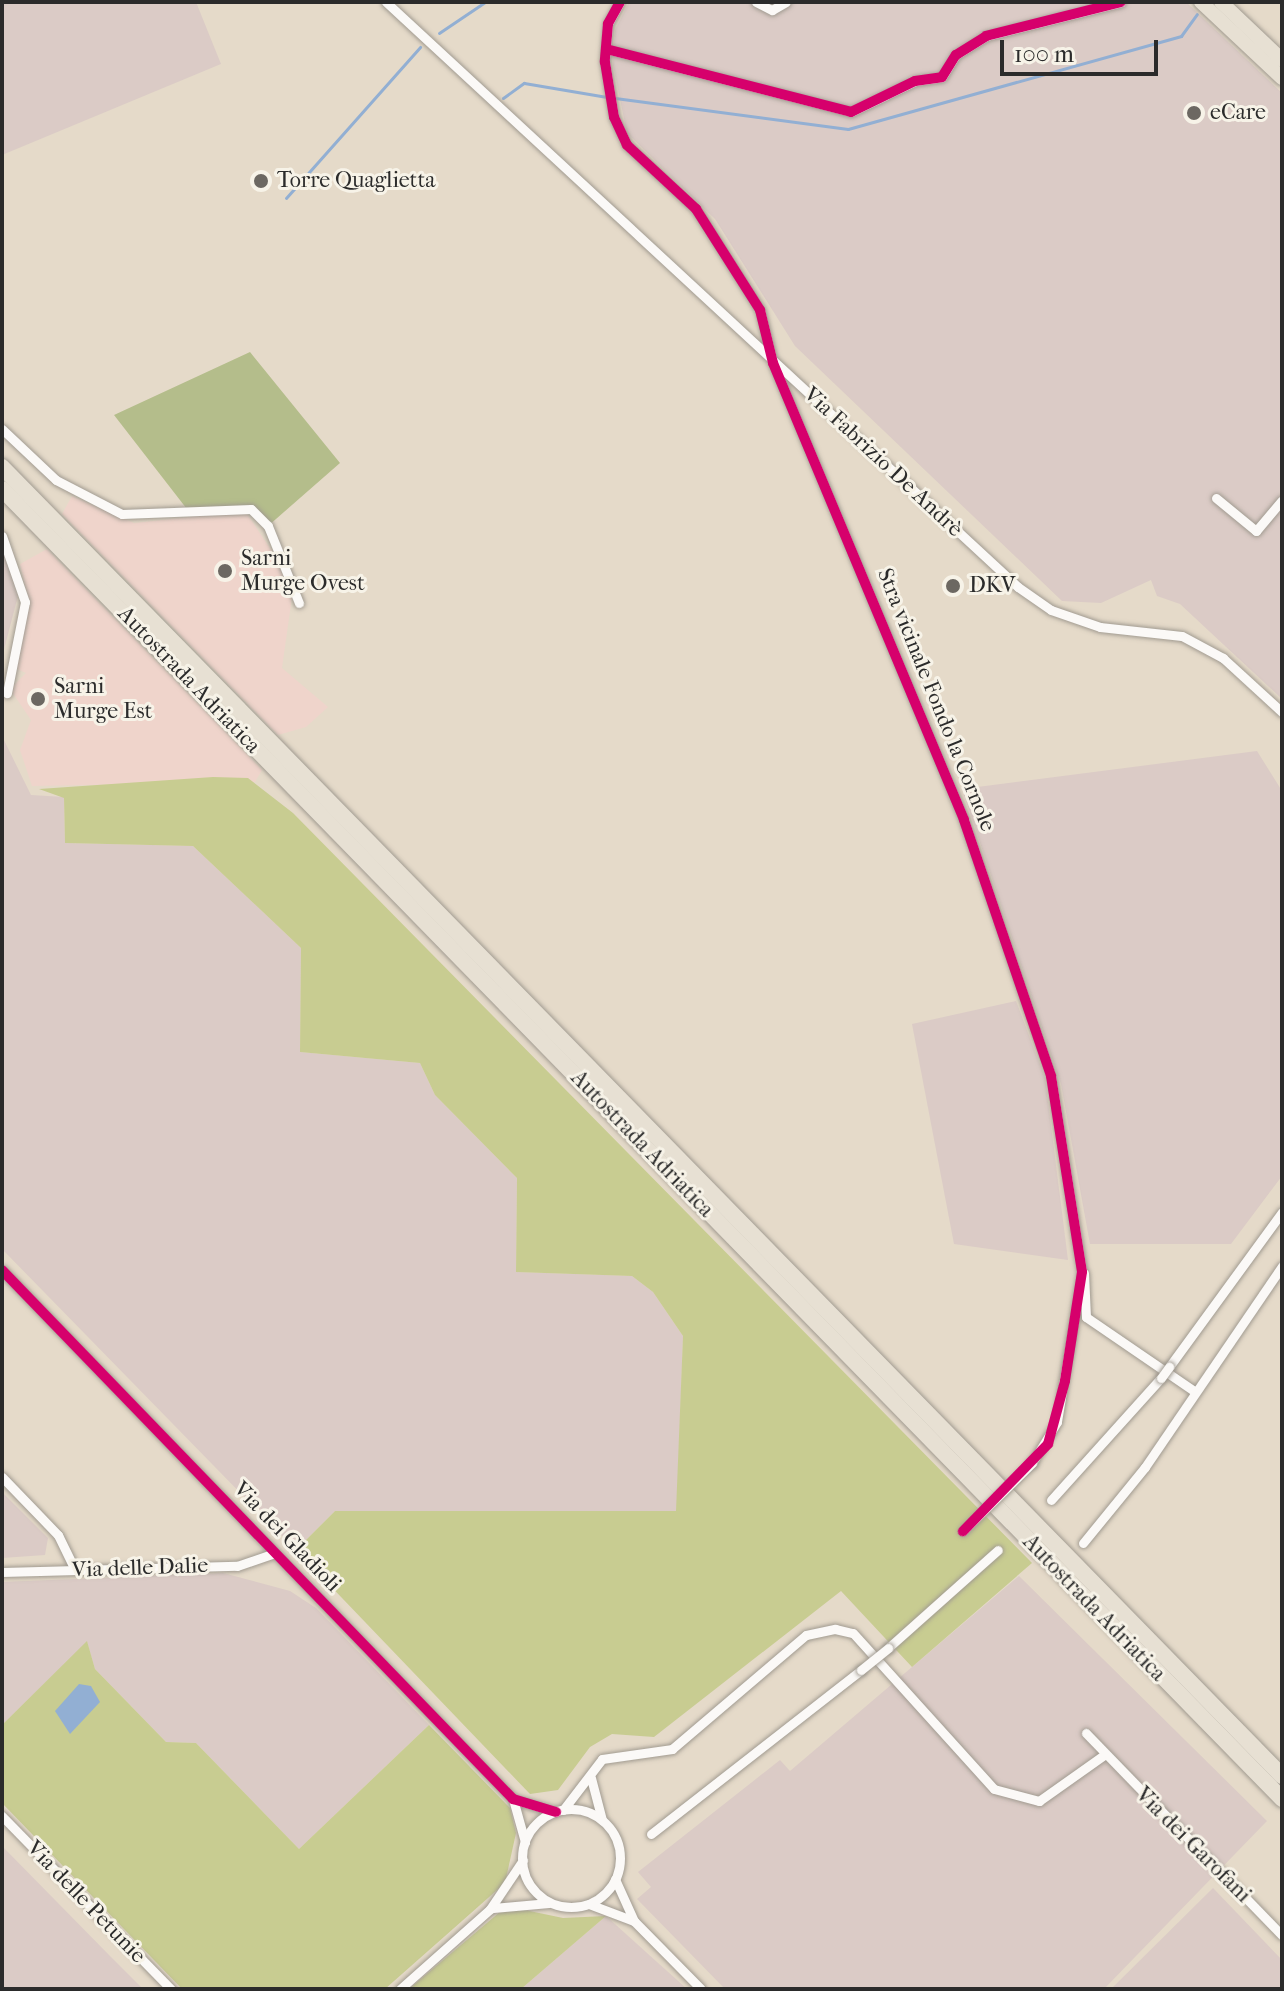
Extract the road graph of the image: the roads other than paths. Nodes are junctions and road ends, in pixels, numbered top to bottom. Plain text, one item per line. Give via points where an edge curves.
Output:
1 (386, 2) edge
2 (620, 2) edge
3 (756, 2) edge
4 (786, 2) edge
5 (1121, 2) edge
6 (1201, 2) edge
7 (1221, 2) edge
8 (606, 49) junction
9 (1282, 60) edge
10 (1282, 78) edge
11 (773, 363) junction
12 (2, 429) edge
13 (2, 467) edge
14 (2, 489) edge
15 (1216, 498) dead end
16 (1282, 500) edge
17 (2, 536) edge
18 (299, 603) dead end
19 (7, 693) dead end
20 (1282, 712) edge
21 (1282, 1212) edge
22 (1282, 1266) edge
23 (2, 1270) edge
24 (1082, 1272) junction
25 (1194, 1391) junction
26 (2, 1477) edge
27 (1051, 1500) dead end
28 (963, 1531) dead end
29 (1083, 1543) dead end
30 (998, 1550) dead end
31 (275, 1553) junction
32 (75, 1570) junction
33 (2, 1572) edge
34 (1086, 1733) dead end
35 (1104, 1755) junction
36 (1282, 1776) edge
37 (591, 1778) junction
38 (513, 1799) junction
39 (1282, 1799) edge
40 (559, 1811) junction
41 (2, 1816) edge
42 (602, 1820) junction
43 (651, 1834) dead end
44 (525, 1842) junction
45 (523, 1860) junction
46 (615, 1879) junction
47 (551, 1903) junction
48 (589, 1904) junction
49 (490, 1909) junction
50 (634, 1921) junction
51 (1282, 1935) edge
52 (171, 1989) edge
53 (400, 1989) edge
54 (701, 1989) edge

1 - 11 street, Via Fabrizio De Andrè
2 - 8 street, Stra vicinale Fondo la Cornole
3 - 4 street via 772,10
5 - 8 street via 986,36 956,55 942,77 915,81 851,112
6 - 10 main road
7 - 9 main road
8 - 11 street, Stra vicinale Fondo la Cornole via 611,98 627,145 696,209 730,257 760,310
11 - 20 street, Via Fabrizio De Andrè via 1051,610 1100,627 1182,636 1223,658
11 - 24 street, Stra vicinale Fondo la Cornole via 964,820 1051,1076
12 - 18 street via 56,480 122,514 251,509 268,526
13 - 36 highway, Autostrada Adriatica
14 - 39 highway, Autostrada Adriatica
15 - 16 street via 1256,531
17 - 19 street via 25,602
21 - 27 street, bridge via 1161,1378
22 - 25 street
23 - 31 street, Via dei Gladioli
24 - 25 street via 1086,1317
24 - 28 street, Stra vicinale Fondo la Cornole, bridge via 1057,1422 1032,1463
25 - 29 street
26 - 32 street via 58,1535
30 - 43 street, bridge via 888,1648
31 - 32 street, Via delle Dalie via 237,1566
31 - 38 street, Via dei Gladioli
32 - 33 street, Via delle Dalie
34 - 35 street, Via dei Garofani
35 - 37 street via 1039,1801 1019,1800 994,1789 866,1647 835,1629 806,1635 672,1749 619,1751 602,1759
35 - 51 street, Via dei Garofani
37 - 40 street
37 - 42 street
38 - 40 street, Via dei Gladioli
38 - 44 street, Via dei Gladioli
40 - 42 street, Via dei Gladioli
40 - 44 street
41 - 52 street, Via delle Petunie
42 - 46 street via 618,1842
44 - 45 street, Via dei Gladioli
45 - 47 street via 529,1883
45 - 49 street
46 - 48 street
46 - 50 street
47 - 48 street
47 - 49 street
48 - 50 street
49 - 53 street
50 - 54 street

